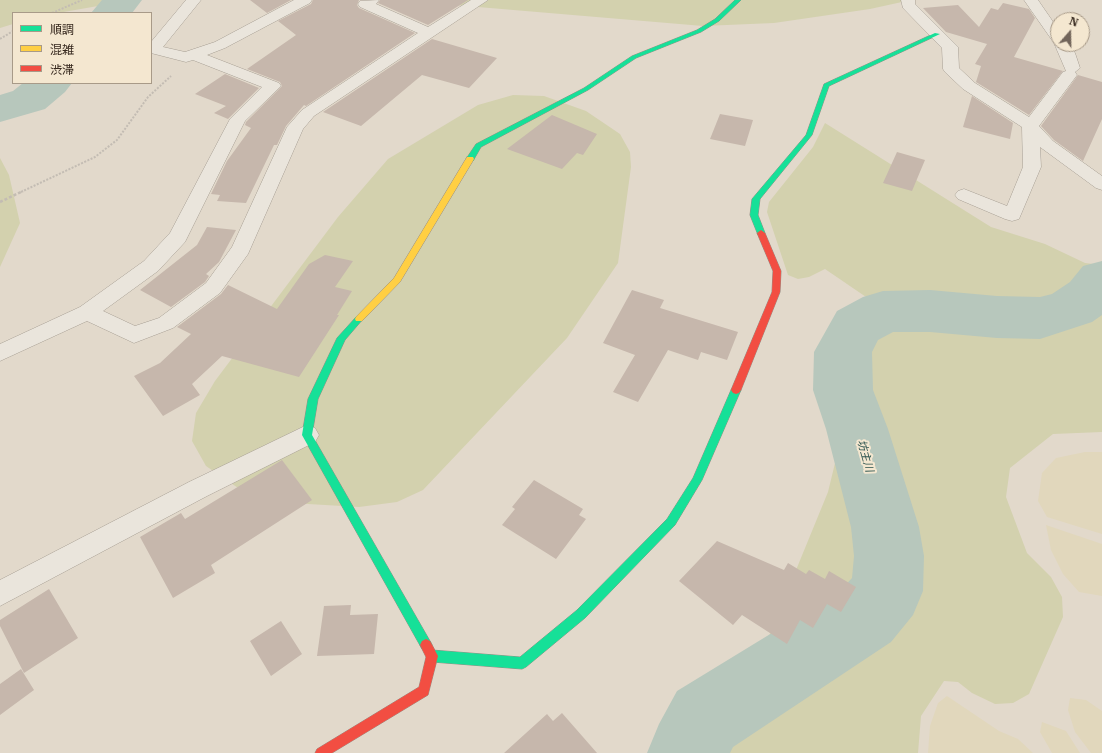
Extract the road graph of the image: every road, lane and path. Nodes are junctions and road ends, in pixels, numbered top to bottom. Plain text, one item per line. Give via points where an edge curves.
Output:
1 (82, 0) edge
2 (194, 0) edge
3 (305, 0) edge
4 (372, 0) edge
5 (481, 0) edge
6 (738, 0) edge
7 (908, 0) edge
8 (1031, 0) edge
9 (54, 12) edge
10 (1050, 28) edge
11 (12, 32) edge
12 (429, 33) junction
13 (937, 34) junction
14 (0, 39) edge
15 (1066, 52) edge
16 (190, 56) junction
17 (1030, 127) junction
18 (1098, 181) edge
19 (964, 195) dead end
20 (0, 202) edge
21 (87, 312) junction
22 (0, 353) edge
23 (307, 435) junction
24 (0, 594) edge
25 (432, 656) junction
26 (321, 753) edge

1 - 9 path
2 - 16 street via 153,49
3 - 16 street via 220,46
4 - 12 street via 366,4
5 - 12 street
6 - 23 street via 717,20 699,31 634,57 586,89 478,146 397,280 341,338 313,399
7 - 13 street via 908,5
8 - 10 street
11 - 14 path
12 - 21 street via 308,113 295,127 241,249 213,288 166,323 134,335
13 - 17 street via 950,47 951,69 969,86
13 - 25 street via 826,85 809,135 756,199 754,215 777,271 776,292 697,480 671,522 581,614 522,663
15 - 17 street via 1070,71
16 - 20 path via 168,80 148,96 117,140 95,158
16 - 21 street via 273,86 238,119 178,237 151,266
17 - 18 street via 1047,145
17 - 19 street via 1032,167 1012,215
21 - 22 street
23 - 24 street via 198,489
23 - 25 street
25 - 26 street via 424,691

